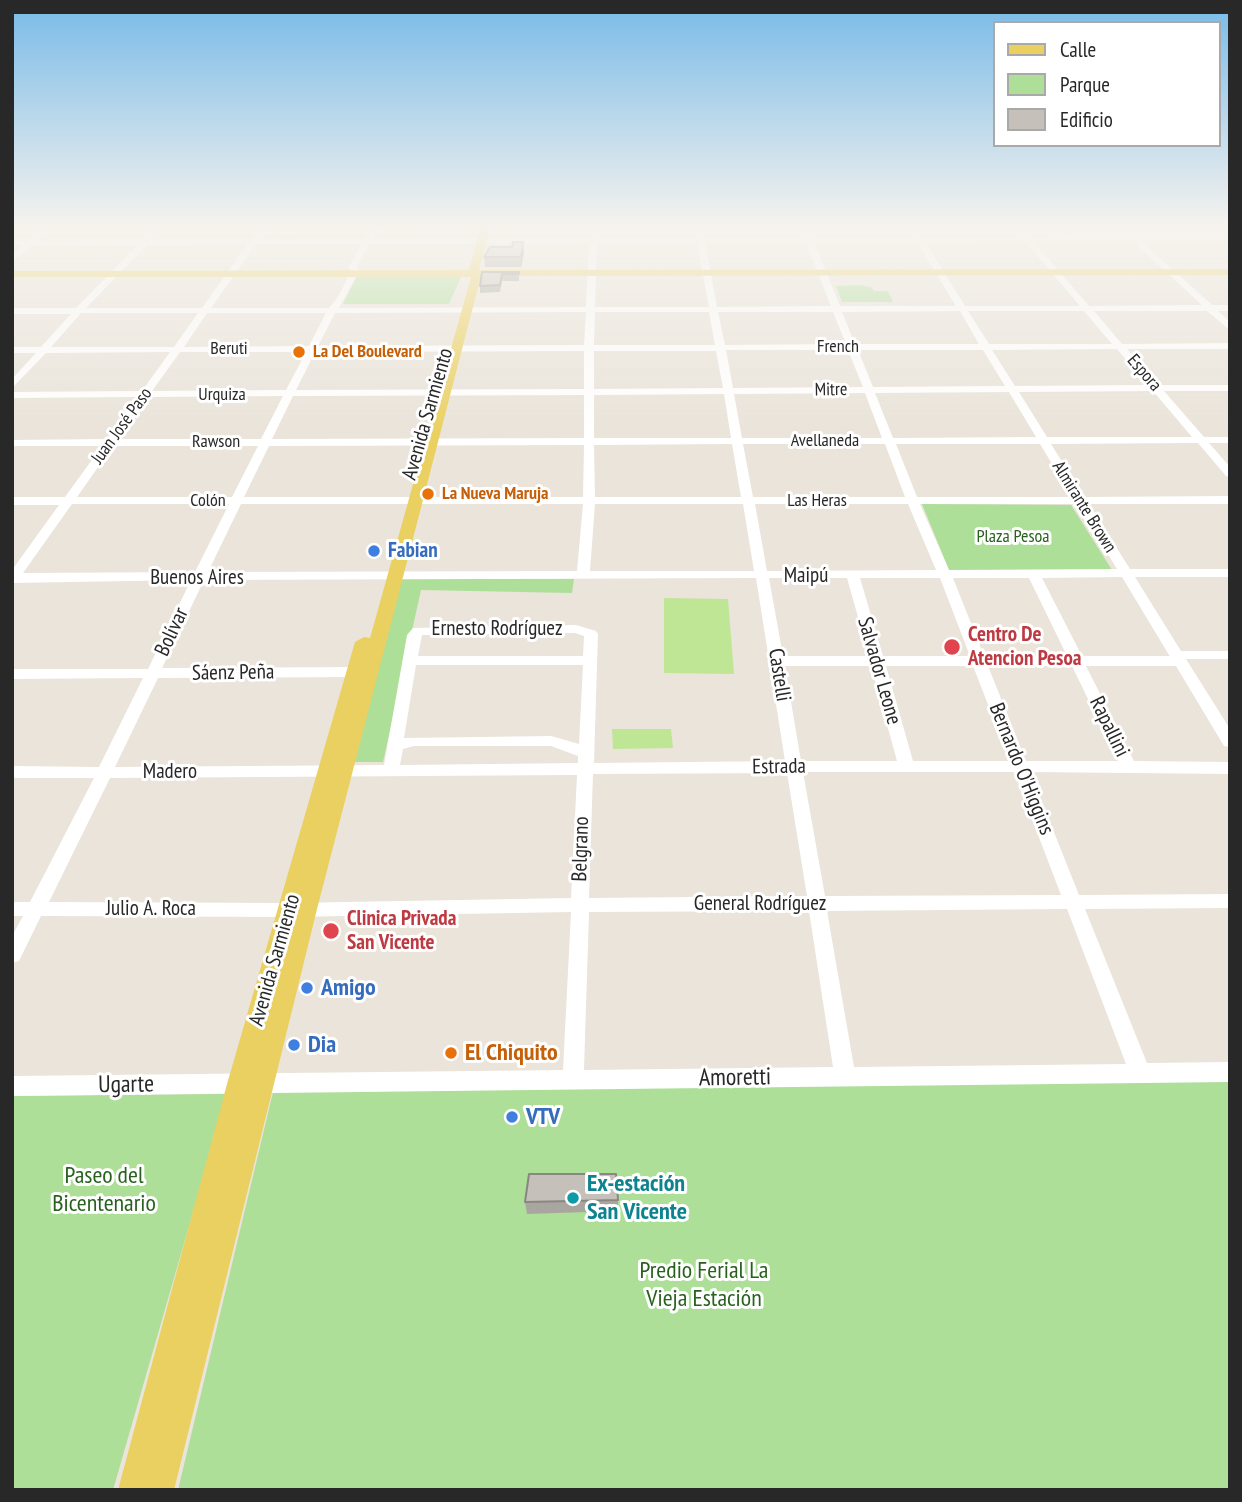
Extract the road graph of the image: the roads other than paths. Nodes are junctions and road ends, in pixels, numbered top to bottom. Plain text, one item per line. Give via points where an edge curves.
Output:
1 (95, 294) edge
2 (216, 294) edge
3 (339, 294) edge
4 (468, 294) edge
5 (592, 294) edge
6 (712, 294) edge
7 (832, 294) edge
8 (952, 294) edge
9 (1076, 294) edge
10 (1194, 294) edge
11 (1207, 306) junction
12 (1230, 306) edge
13 (591, 307) junction
14 (714, 307) junction
15 (838, 307) junction
16 (960, 307) junction
17 (1087, 307) junction
18 (332, 308) junction
19 (462, 308) junction
20 (12, 309) edge
21 (80, 309) junction
22 (206, 309) junction
23 (1230, 327) edge
24 (985, 346) junction
25 (1121, 346) junction
26 (1230, 346) edge
27 (722, 347) junction
28 (853, 347) junction
29 (451, 348) junction
30 (589, 348) junction
31 (311, 349) junction
32 (12, 350) edge
33 (43, 350) junction
34 (177, 350) junction
35 (12, 385) edge
36 (1230, 388) edge
37 (1011, 389) junction
38 (1158, 389) junction
39 (870, 390) junction
40 (588, 391) junction
41 (730, 391) junction
42 (438, 393) junction
43 (289, 394) junction
44 (12, 395) edge
45 (144, 395) junction
46 (1200, 440) junction
47 (1230, 440) edge
48 (266, 441) junction
49 (426, 441) junction
50 (737, 441) junction
51 (1043, 441) junction
52 (109, 442) junction
53 (588, 442) junction
54 (890, 442) junction
55 (12, 443) edge
56 (1230, 474) edge
57 (234, 500) junction
58 (410, 500) junction
59 (1080, 500) junction
60 (1230, 500) edge
61 (12, 501) edge
62 (68, 501) junction
63 (589, 501) junction
64 (748, 501) junction
65 (913, 501) junction
66 (1230, 573) edge
67 (1034, 574) junction
68 (1126, 574) junction
69 (853, 575) junction
70 (945, 575) junction
71 (583, 576) junction
72 (760, 576) junction
73 (13, 577) edge
74 (389, 577) junction
75 (197, 578) junction
76 (576, 629) joint
77 (1230, 655) edge
78 (1178, 658) junction
79 (591, 660) junction
80 (1076, 660) junction
81 (410, 661) junction
82 (777, 661) junction
83 (979, 661) junction
84 (876, 662) junction
85 (363, 672) junction
86 (12, 674) edge
87 (152, 674) junction
88 (1230, 742) edge
89 (395, 745) junction
90 (584, 762) junction
91 (1019, 766) junction
92 (1128, 766) junction
93 (793, 767) junction
94 (907, 767) junction
95 (1230, 768) edge
96 (336, 771) junction
97 (391, 771) junction
98 (12, 772) edge
99 (104, 773) junction
100 (1230, 901) edge
101 (1074, 902) junction
102 (817, 903) junction
103 (578, 905) junction
104 (12, 909) edge
105 (37, 909) junction
106 (298, 909) junction
107 (12, 955) edge
108 (1140, 1072) junction
109 (1230, 1072) edge
110 (845, 1076) junction
111 (573, 1080) junction
112 (250, 1083) junction
113 (12, 1086) edge
114 (135, 1490) edge
115 (157, 1490) edge

1 - 21 street
2 - 22 street, Juan José Paso
3 - 18 street, Bolívar
4 - 19 main road, Avenida Sarmiento
5 - 13 street
6 - 14 street, Castelli
7 - 15 street, Bernardo O'Higgins
8 - 16 street, Almirante Brown
9 - 17 street, Espora
10 - 11 street
11 - 12 street
11 - 17 street
11 - 23 street
13 - 14 street
13 - 19 street
13 - 30 street
14 - 15 street
14 - 27 street, Castelli
15 - 16 street
15 - 28 street, Bernardo O'Higgins
16 - 17 street
16 - 24 street, Almirante Brown
17 - 25 street, Espora
18 - 19 street
18 - 22 street
18 - 31 street, Bolívar
19 - 29 main road, Avenida Sarmiento
20 - 21 street
21 - 22 street
21 - 33 street
22 - 34 street, Juan José Paso
24 - 25 street, French
24 - 28 street, French
24 - 37 street, Almirante Brown
25 - 26 street, French
25 - 38 street, Espora
27 - 28 street, French
27 - 30 street, French
27 - 41 street, Castelli
28 - 39 street, Bernardo O'Higgins
29 - 30 street, French
29 - 31 street, Beruti
29 - 42 main road, Avenida Sarmiento
30 - 40 street
31 - 34 street, Beruti
31 - 43 street, Bolívar
32 - 33 street, Beruti
33 - 34 street, Beruti
33 - 35 street
34 - 45 street, Juan José Paso
36 - 38 street, Mitre
37 - 38 street, Mitre
37 - 39 street, Mitre
37 - 51 street, Almirante Brown
38 - 46 street, Espora
39 - 41 street, Mitre
39 - 54 street, Bernardo O'Higgins
40 - 41 street, Mitre
40 - 42 street, Mitre
40 - 53 street
41 - 50 street, Castelli
42 - 43 street, Urquiza
42 - 49 main road, Avenida Sarmiento
43 - 45 street, Urquiza
43 - 48 street, Bolívar
44 - 45 street, Urquiza
45 - 52 street, Juan José Paso
46 - 47 street, Avellaneda
46 - 51 street, Avellaneda
46 - 56 street, Espora
48 - 49 street, Rawson
48 - 52 street, Rawson
48 - 57 street, Bolívar
49 - 53 street, Avellaneda
49 - 58 main road, Avenida Sarmiento
50 - 53 street, Avellaneda
50 - 54 street, Avellaneda
50 - 64 street, Castelli
51 - 54 street, Avellaneda
51 - 59 street, Almirante Brown
52 - 55 street, Rawson
52 - 62 street, Juan José Paso
53 - 63 street
54 - 65 street, Bernardo O'Higgins
57 - 58 street, Colón
57 - 62 street, Colón
57 - 75 street, Bolívar
58 - 63 street, Las Heras
58 - 74 main road, Avenida Sarmiento
59 - 60 street, Las Heras
59 - 65 street, Las Heras
59 - 68 street, Almirante Brown
61 - 62 street, Colón
62 - 73 street, Juan José Paso
63 - 64 street, Las Heras
63 - 71 street
64 - 65 street, Las Heras
64 - 72 street, Castelli
65 - 70 street, Bernardo O'Higgins
66 - 68 street, Maipú
67 - 68 street, Maipú
67 - 70 street, Maipú
67 - 80 street, Rapallini
68 - 78 street, Almirante Brown
69 - 70 street, Maipú
69 - 72 street, Maipú
69 - 84 street, Salvador Leone
70 - 83 street, Bernardo O'Higgins
71 - 72 street, Maipú
71 - 74 street, Maipú
72 - 82 street, Castelli
73 - 75 street, Buenos Aires
74 - 75 street, Buenos Aires
74 - 85 main road, Avenida Sarmiento
75 - 87 street, Bolívar
76 - 79 street, Belgrano via 591,634
76 - 81 street, Ernesto Rodríguez via 418,631
77 - 78 street
78 - 80 street
78 - 88 street, Almirante Brown
79 - 81 street
79 - 90 street, Belgrano
80 - 83 street
80 - 92 street, Rapallini
81 - 89 street
82 - 84 street
82 - 93 street, Castelli
83 - 84 street
83 - 91 street, Bernardo O'Higgins
84 - 94 street, Salvador Leone
85 - 87 street, Sáenz Peña
85 - 96 main road, Avenida Sarmiento
86 - 87 street, Sáenz Peña
87 - 99 street, Bolívar
89 - 90 street via 414,741 551,741 575,747
89 - 97 street
90 - 93 street, Estrada
90 - 97 street, Estrada
90 - 103 street, Belgrano
91 - 92 street, Estrada
91 - 94 street, Estrada
91 - 101 street, Bernardo O'Higgins
92 - 95 street, Estrada
93 - 94 street, Estrada
93 - 102 street, Castelli
96 - 97 street, Estrada
96 - 99 street, Madero
96 - 106 main road, Avenida Sarmiento
98 - 99 street, Madero
99 - 105 street, Bolívar
100 - 101 street, General Rodríguez
101 - 102 street, General Rodríguez
101 - 108 street, Bernardo O'Higgins
102 - 103 street, General Rodríguez
102 - 110 street, Castelli
103 - 106 street, General Rodríguez
103 - 111 street, Belgrano
104 - 105 street, Julio A. Roca
105 - 106 street, Julio A. Roca
105 - 107 street, Bolívar
106 - 112 main road, Avenida Sarmiento
108 - 109 street, Amoretti
108 - 110 street, Amoretti
110 - 111 street, Amoretti
111 - 112 street, Amoretti
112 - 113 street, Ugarte
112 - 114 main road, Avenida Sarmiento
112 - 115 main road, Avenida Sarmiento via 224,1238

